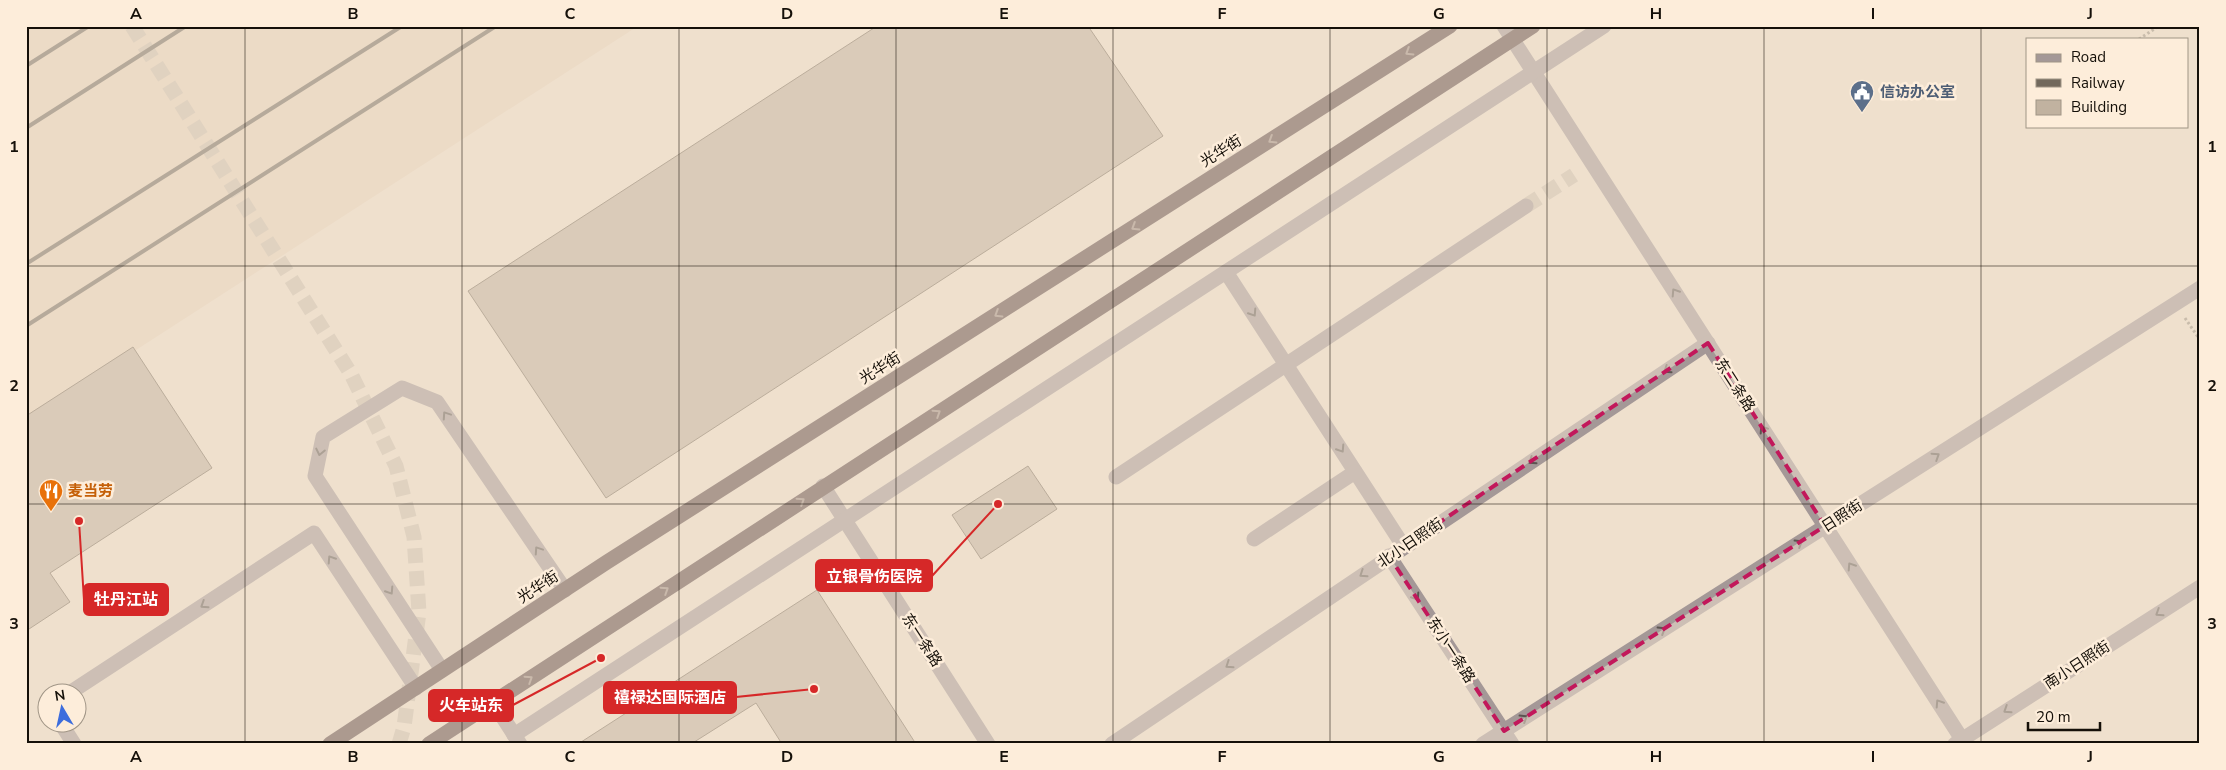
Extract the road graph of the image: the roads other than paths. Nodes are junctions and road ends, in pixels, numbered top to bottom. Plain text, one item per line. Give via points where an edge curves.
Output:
1 (1450, 26) edge
2 (1504, 26) edge
3 (1533, 26) edge
4 (1604, 26) edge
5 (1513, 39) junction
6 (1534, 72) junction
7 (1526, 206) tunnel mouth
8 (1226, 272) junction
9 (2200, 288) edge
10 (1708, 343) junction
11 (1286, 364) junction
12 (1356, 472) junction
13 (1116, 477) dead end
14 (823, 486) junction
15 (845, 520) junction
16 (1826, 526) junction
17 (1254, 539) dead end
18 (1404, 547) junction
19 (1389, 556) junction
20 (2200, 587) edge
21 (565, 590) junction
22 (442, 670) junction
23 (86, 682) edge
24 (416, 688) junction
25 (494, 702) junction
26 (66, 732) edge
27 (1508, 737) edge
28 (517, 739) edge
29 (1960, 742) edge
30 (74, 744) edge
31 (330, 744) edge
32 (429, 744) edge
33 (988, 744) edge
34 (1112, 744) edge
35 (1483, 744) edge

1 -> 21 highway, 光华街
2 - 5 street, 东二条路
3 - 5 highway
4 - 6 street
5 - 6 street, 东二条路
14 -> 5 highway
6 - 8 street
10 -> 6 street, 东二条路
7 - 11 street
8 -> 11 street
8 - 15 street
16 -> 9 street, 日照街
16 -> 10 street, 东二条路
10 -> 18 street, 北小日照街
11 -> 12 street
11 - 13 street
12 - 17 street
12 - 18 street
14 - 15 street, 东一条路
25 -> 14 highway
15 - 28 street
15 - 33 street, 东一条路
27 -> 16 street, 日照街
29 -> 16 street, 东二条路
18 - 19 street, 北小日照街
19 -> 27 street, 东小一条路
19 -> 34 street, 北小日照街
20 -> 29 street, 南小日照街
21 - 22 highway, 光华街
21 -> 22 street via 437,402 402,388 323,437 315,476
22 - 24 highway, 光华街
24 -> 23 street via 314,533
24 - 31 highway, 光华街
25 - 28 street
25 - 32 highway
26 - 30 street
27 - 35 street, 日照街

